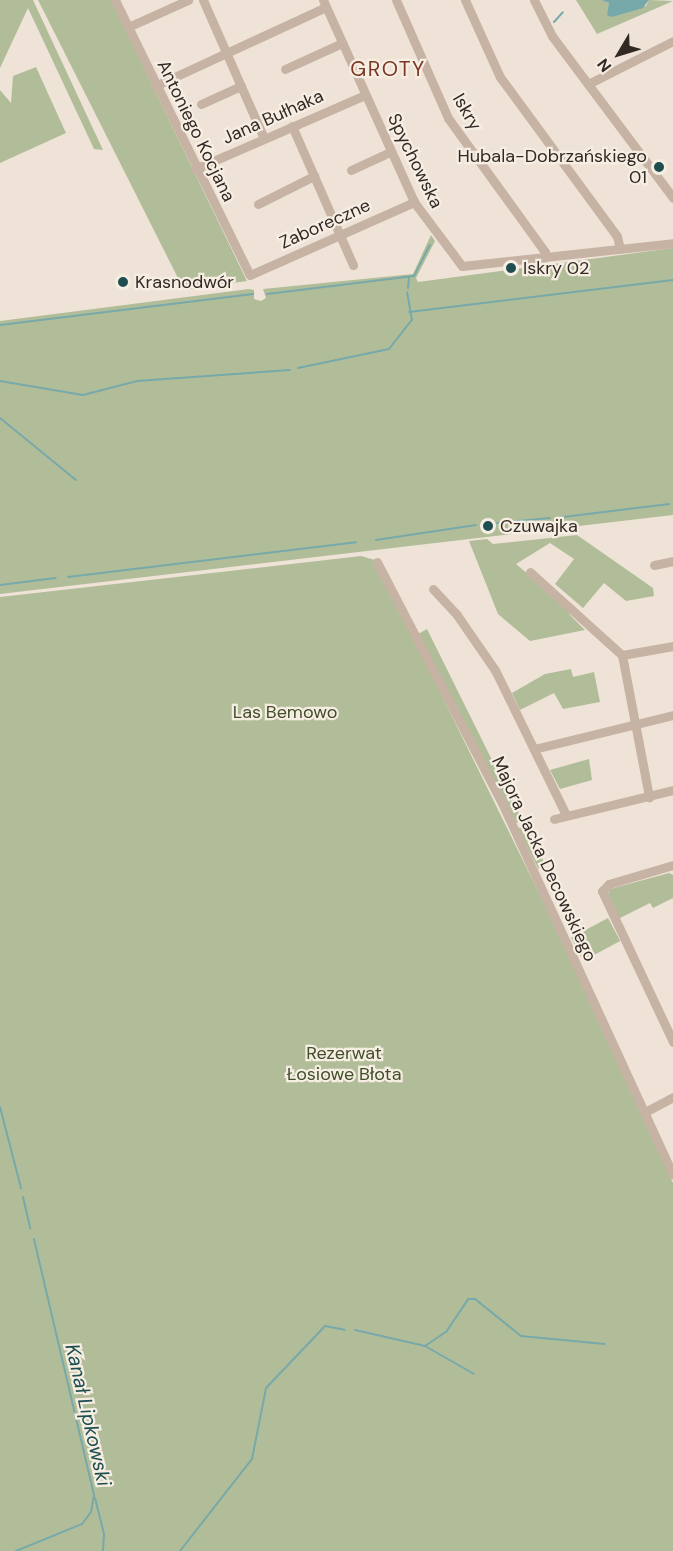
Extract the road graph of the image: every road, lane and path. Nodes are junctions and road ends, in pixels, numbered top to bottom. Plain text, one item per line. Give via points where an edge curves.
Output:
1 (115, 0) edge
2 (189, 0) edge
3 (202, 0) edge
4 (396, 0) edge
5 (465, 0) edge
6 (534, 0) edge
7 (325, 4) edge
8 (128, 27) junction
9 (673, 41) edge
10 (342, 43) junction
11 (226, 53) junction
12 (285, 69) dead end
13 (588, 84) junction
14 (155, 86) junction
15 (241, 86) junction
16 (365, 95) junction
17 (201, 104) dead end
18 (292, 126) junction
19 (264, 138) junction
20 (390, 152) junction
21 (195, 169) junction
22 (351, 170) dead end
23 (314, 176) junction
24 (673, 198) edge
25 (414, 202) junction
26 (258, 204) dead end
27 (341, 235) junction
28 (673, 243) edge
29 (620, 249) junction
30 (544, 259) junction
31 (353, 265) dead end
32 (250, 275) joint
33 (673, 561) edge
34 (377, 562) dead end
35 (654, 565) dead end
36 (530, 572) dead end
37 (433, 589) dead end
38 (673, 646) edge
39 (622, 655) junction
40 (673, 715) edge
41 (635, 722) junction
42 (534, 749) junction
43 (673, 790) edge
44 (650, 797) junction
45 (566, 815) junction
46 (554, 819) dead end
47 (673, 865) edge
48 (673, 1042) edge
49 (673, 1097) edge
50 (645, 1112) junction
51 (673, 1174) edge

1 - 8 street, Antoniego Kocjana
2 - 8 street
3 - 11 street
4 - 30 street, Iskry via 448,118 545,252
5 - 29 street via 500,76 617,237
6 - 13 street via 545,25
7 - 10 street, Spychowska
7 - 11 street
8 - 14 street, Antoniego Kocjana
9 - 13 street
10 - 12 street
10 - 16 street, Spychowska
11 - 14 street
11 - 15 street
13 - 24 street
14 - 21 street, Antoniego Kocjana
15 - 17 street
15 - 19 street
16 - 18 street, Jana Bułhaka
16 - 20 street, Spychowska
18 - 19 street, Jana Bułhaka
18 - 23 street
19 - 21 street, Jana Bułhaka
20 - 22 street
20 - 25 street, Spychowska
21 - 32 street, Antoniego Kocjana
23 - 26 street
23 - 27 street
25 - 27 street, Zaboreczne
25 - 30 street, Spychowska via 466,268
27 - 31 street
27 - 32 street, Zaboreczne
28 - 29 street, Spychowska
29 - 30 street, Spychowska
33 - 35 street
34 - 50 street, Majora Jacka Decowskiego via 502,803
36 - 39 street
37 - 42 street via 493,666
38 - 39 street
39 - 41 street
40 - 41 street
41 - 42 street
41 - 44 street
42 - 45 street
43 - 44 street
44 - 45 street
45 - 46 street
47 - 48 street via 609,884 602,891
49 - 50 street
50 - 51 street, Majora Jacka Decowskiego

